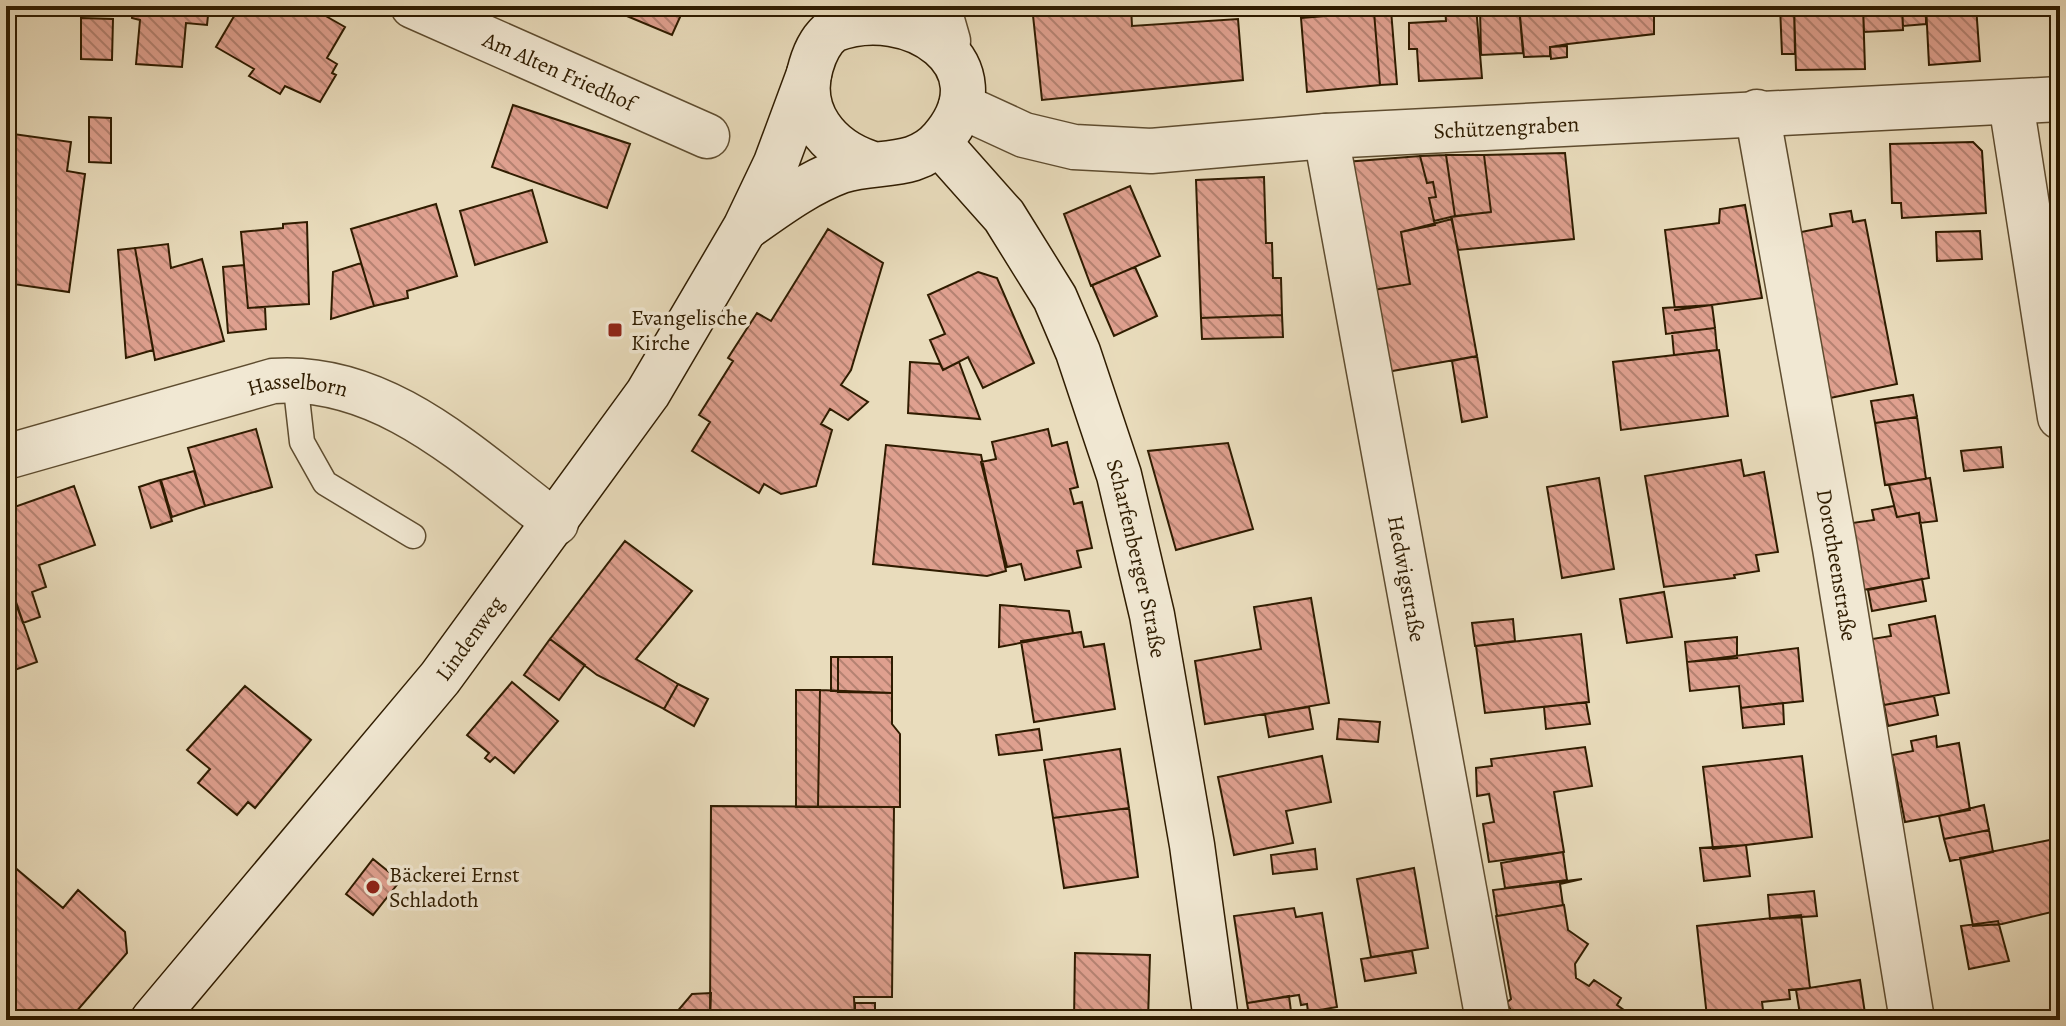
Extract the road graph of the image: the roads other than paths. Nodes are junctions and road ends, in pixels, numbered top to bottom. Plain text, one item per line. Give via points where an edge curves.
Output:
1 (413, 6) edge
2 (849, 13) edge
3 (943, 24) edge
4 (809, 74) junction
5 (2060, 99) edge
6 (2011, 103) junction
7 (1757, 112) junction
8 (950, 124) junction
9 (707, 136) dead end
10 (1326, 136) junction
11 (870, 163) junction
12 (745, 228) junction
13 (295, 380) junction
14 (2060, 417) edge
15 (6, 457) edge
16 (556, 523) junction
17 (413, 536) dead end
18 (153, 1020) edge
19 (1216, 1020) edge
20 (1488, 1020) edge
21 (1912, 1020) edge

1 - 9 street, Am Alten Friedhof
2 - 3 street via 901,12
2 - 4 street via 815,52
3 - 8 street via 963,84
4 - 11 street via 810,103 821,131 851,157
4 - 12 street, Lindenweg
5 - 6 street, Schützengraben
6 - 7 street, Schützengraben
6 - 14 street
7 - 10 street, Schützengraben
7 - 21 street, Dorotheenstraße
8 - 10 street, Schützengraben via 1074,147 1151,151
8 - 11 street via 907,161
8 - 19 street, Scharfenberger Straße via 1055,298 1119,475 1152,615
10 - 20 street, Hedwigstraße
11 - 12 street, Lindenweg via 798,191
12 - 16 street, Lindenweg via 669,362
13 - 15 street, Hasselborn via 210,397
13 - 16 street, Hasselborn via 347,388 406,412
13 - 17 lane via 302,442 325,483
16 - 18 street, Lindenweg via 440,678

